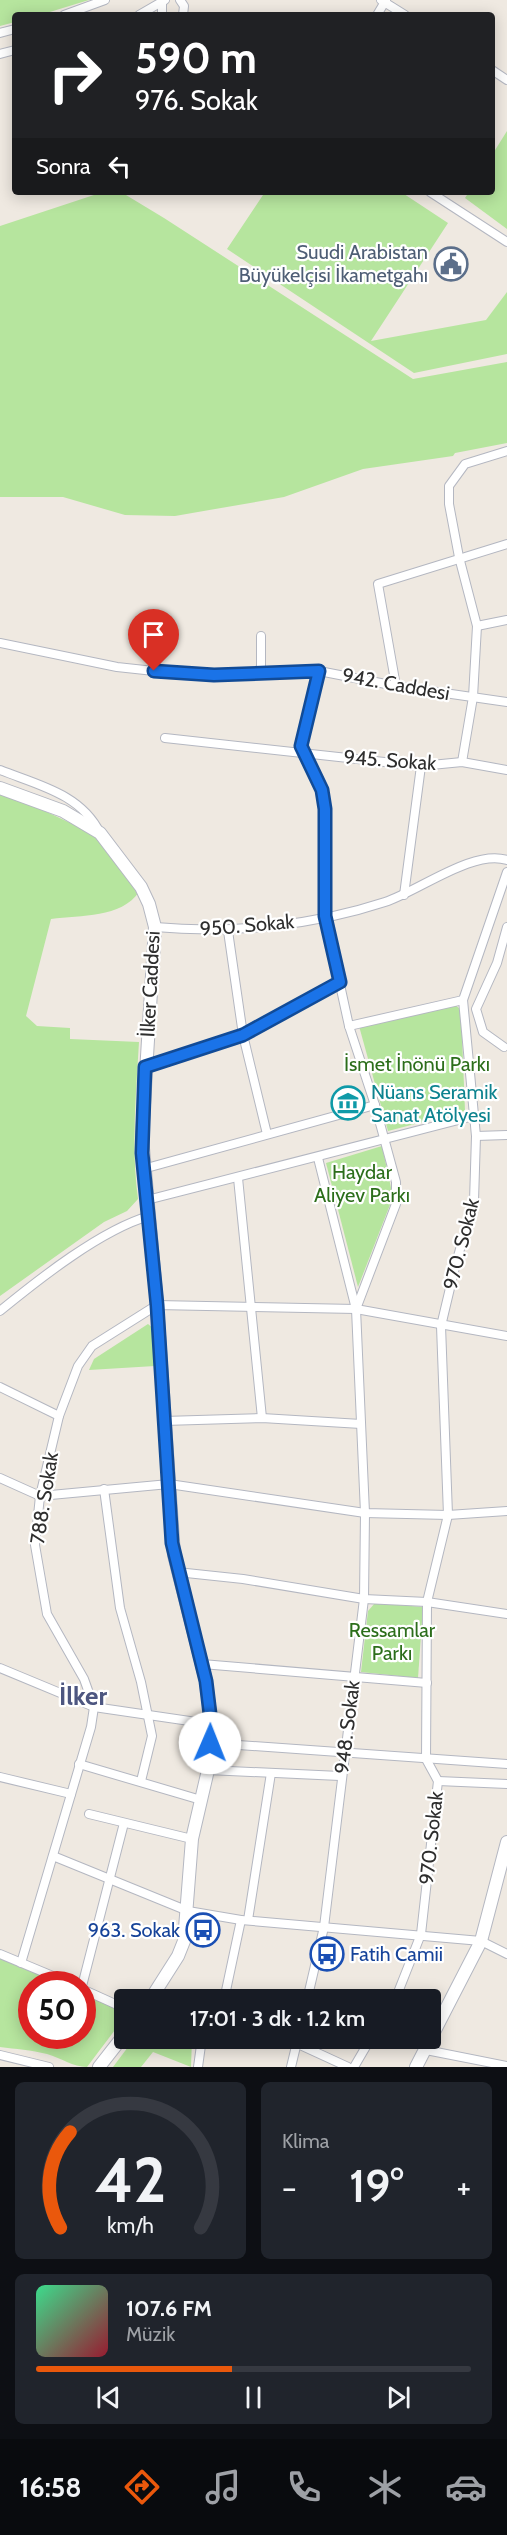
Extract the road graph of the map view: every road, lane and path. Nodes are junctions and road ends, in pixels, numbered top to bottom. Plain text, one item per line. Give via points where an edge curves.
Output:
1 (105, 0) edge
2 (163, 1) edge
3 (384, 1) edge
4 (72, 12) edge
5 (144, 12) edge
6 (400, 12) edge
7 (435, 195) edge
8 (507, 243) edge
9 (507, 451) edge
10 (507, 544) edge
11 (459, 557) junction
12 (507, 620) edge
13 (477, 626) junction
14 (261, 636) dead end
15 (0, 643) edge
16 (319, 671) junction
17 (261, 673) junction
18 (396, 686) junction
19 (474, 697) junction
20 (507, 702) edge
21 (165, 738) dead end
22 (302, 753) junction
23 (462, 762) junction
24 (421, 766) junction
25 (0, 770) edge
26 (507, 770) edge
27 (0, 788) edge
28 (100, 833) junction
29 (507, 860) edge
30 (507, 872) edge
31 (404, 894) junction
32 (325, 916) junction
33 (155, 927) junction
34 (228, 931) junction
35 (507, 932) edge
36 (340, 982) junction
37 (463, 1000) junction
38 (349, 1026) junction
39 (243, 1035) junction
40 (506, 1047) edge
41 (145, 1067) junction
42 (375, 1105) junction
43 (474, 1116) junction
44 (267, 1134) junction
45 (507, 1135) edge
46 (476, 1136) junction
47 (385, 1140) junction
48 (318, 1158) junction
49 (143, 1169) junction
50 (238, 1178) junction
51 (147, 1200) junction
52 (149, 1216) junction
53 (157, 1305) junction
54 (253, 1308) junction
55 (356, 1309) junction
56 (0, 1311) edge
57 (441, 1326) junction
58 (507, 1336) edge
59 (0, 1387) edge
60 (59, 1416) junction
61 (262, 1418) junction
62 (164, 1421) junction
63 (361, 1424) junction
64 (0, 1478) edge
65 (169, 1484) junction
66 (104, 1490) junction
67 (40, 1496) junction
68 (507, 1511) edge
69 (364, 1513) junction
70 (448, 1515) junction
71 (177, 1572) junction
72 (364, 1599) junction
73 (427, 1602) junction
74 (507, 1614) edge
75 (202, 1664) junction
76 (0, 1668) edge
77 (353, 1676) junction
78 (427, 1683) junction
79 (94, 1707) junction
80 (149, 1715) junction
81 (210, 1724) junction
82 (210, 1743) junction
83 (344, 1754) junction
84 (426, 1759) junction
85 (79, 1764) junction
86 (507, 1764) edge
87 (208, 1770) junction
88 (272, 1773) junction
89 (340, 1776) junction
90 (0, 1777) edge
91 (141, 1781) junction
92 (438, 1781) junction
93 (507, 1784) edge
94 (71, 1794) junction
95 (201, 1800) junction
96 (89, 1815) dead end
97 (124, 1822) junction
98 (192, 1839) junction
99 (507, 1842) edge
100 (53, 1857) junction
101 (110, 1879) junction
102 (188, 1911) junction
103 (245, 1920) junction
104 (324, 1927) junction
105 (421, 1934) junction
106 (481, 1941) junction
107 (0, 1954) edge
108 (507, 1954) edge
109 (21, 1963) junction
110 (40, 1971) edge
111 (86, 1971) edge
112 (157, 1989) edge
113 (227, 1989) edge
114 (310, 1989) edge
115 (399, 1989) edge
116 (96, 1994) edge
117 (114, 2003) edge
118 (114, 2048) edge
119 (200, 2049) edge
120 (295, 2049) edge
121 (313, 2049) edge
122 (365, 2049) edge
123 (426, 2050) junction
124 (0, 2055) edge
125 (507, 2066) edge
126 (49, 2067) edge
127 (99, 2067) edge
128 (198, 2067) edge
129 (291, 2067) edge
130 (348, 2067) edge
131 (354, 2067) edge
132 (416, 2067) edge

1 - 4 street
2 - 5 street
3 - 6 street
7 - 8 street
9 - 11 street via 465,464 449,486
10 - 11 street
11 - 13 street
11 - 18 street via 378,584
12 - 13 street
13 - 19 street
14 - 17 street
15 - 17 street, 942. Caddesi via 76,660 154,671
16 - 17 street, 942. Caddesi
16 - 18 street, 942. Caddesi
16 - 22 street
18 - 19 street, 942. Caddesi
19 - 20 street, 942. Caddesi
19 - 23 street
21 - 22 street, 945. Sokak
22 - 24 street, 945. Sokak
22 - 32 street via 318,778 325,809
23 - 24 street, 945. Sokak
23 - 26 street, 945. Sokak
24 - 31 street
25 - 28 street via 71,799 90,816
27 - 28 main road, İlker Caddesi via 63,811
28 - 33 main road, İlker Caddesi via 141,887
29 - 31 street, 950. Sokak via 496,856 475,860
30 - 37 street, 970. Sokak
31 - 32 street, 950. Sokak
32 - 34 street, 950. Sokak
32 - 36 street
33 - 34 street, 950. Sokak
33 - 41 main road, İlker Caddesi
34 - 39 street
35 - 40 street via 476,1009 483,1032
36 - 38 street
36 - 39 street
37 - 38 street
37 - 43 street, 970. Sokak
38 - 42 street
39 - 41 street
39 - 44 street
41 - 49 main road, İlker Caddesi
42 - 44 street
42 - 47 street
43 - 46 street, 970. Sokak
43 - 47 street
44 - 49 street
45 - 46 street
46 - 57 street, 970. Sokak via 474,1201
47 - 48 street
47 - 55 street via 396,1182 396,1204
48 - 50 street
48 - 55 street
49 - 51 main road, İlker Caddesi
50 - 51 street
50 - 54 street
51 - 52 main road, İlker Caddesi
52 - 53 main road, İlker Caddesi
52 - 56 street via 109,1233
53 - 54 street
53 - 60 street, 788. Sokak via 92,1346 78,1366
53 - 62 main road, İlker Caddesi
54 - 55 street
54 - 61 street
55 - 57 street
55 - 63 street, 948. Sokak
57 - 58 street
57 - 70 street, 970. Sokak
59 - 60 street
60 - 67 street, 788. Sokak
61 - 62 street
61 - 63 street
62 - 65 main road, İlker Caddesi
63 - 69 street, 948. Sokak
64 - 67 street
65 - 66 street
65 - 69 street
65 - 71 main road, İlker Caddesi
66 - 67 street
66 - 80 street via 120,1608
67 - 79 street, 788. Sokak via 34,1545 43,1598 53,1629 84,1679
68 - 70 street
69 - 70 street
69 - 72 street, 948. Sokak
70 - 73 street, 970. Sokak
71 - 72 street
71 - 75 main road, İlker Caddesi
72 - 73 street
72 - 77 street, 948. Sokak
73 - 74 street
73 - 78 street, 970. Sokak
75 - 77 street
75 - 81 main road, İlker Caddesi
76 - 79 street
77 - 78 street
77 - 83 street, 948. Sokak
78 - 84 street, 970. Sokak
79 - 80 street
79 - 85 street
80 - 81 street
80 - 91 street via 152,1736
81 - 82 main road, İlker Caddesi
82 - 83 street
82 - 87 main road, İlker Caddesi
83 - 84 street
83 - 89 street, 948. Sokak
84 - 86 street
84 - 92 street, 970. Sokak
85 - 91 street
85 - 94 street
87 - 88 street
87 - 95 main road, İlker Caddesi
88 - 89 street
88 - 103 street
89 - 104 street, 948. Sokak
90 - 94 street
91 - 95 street
92 - 93 street
92 - 105 street, 970. Sokak
94 - 100 street
95 - 98 main road, İlker Caddesi
96 - 97 street
97 - 98 street
97 - 101 street
98 - 102 main road, İlker Caddesi
99 - 106 main road
100 - 101 street
100 - 109 street
101 - 102 street
101 - 111 street
102 - 103 street
102 - 112 main road, İlker Caddesi via 178,1956
103 - 104 street
103 - 113 street
104 - 105 street
104 - 114 street, 948. Sokak
105 - 106 street
105 - 115 street, 970. Sokak
106 - 108 street
106 - 123 main road
107 - 109 street
109 - 110 street
116 - 117 street
118 - 127 main road
119 - 128 street
120 - 129 street
121 - 130 street
122 - 131 street
123 - 125 street
123 - 132 main road
124 - 126 street

